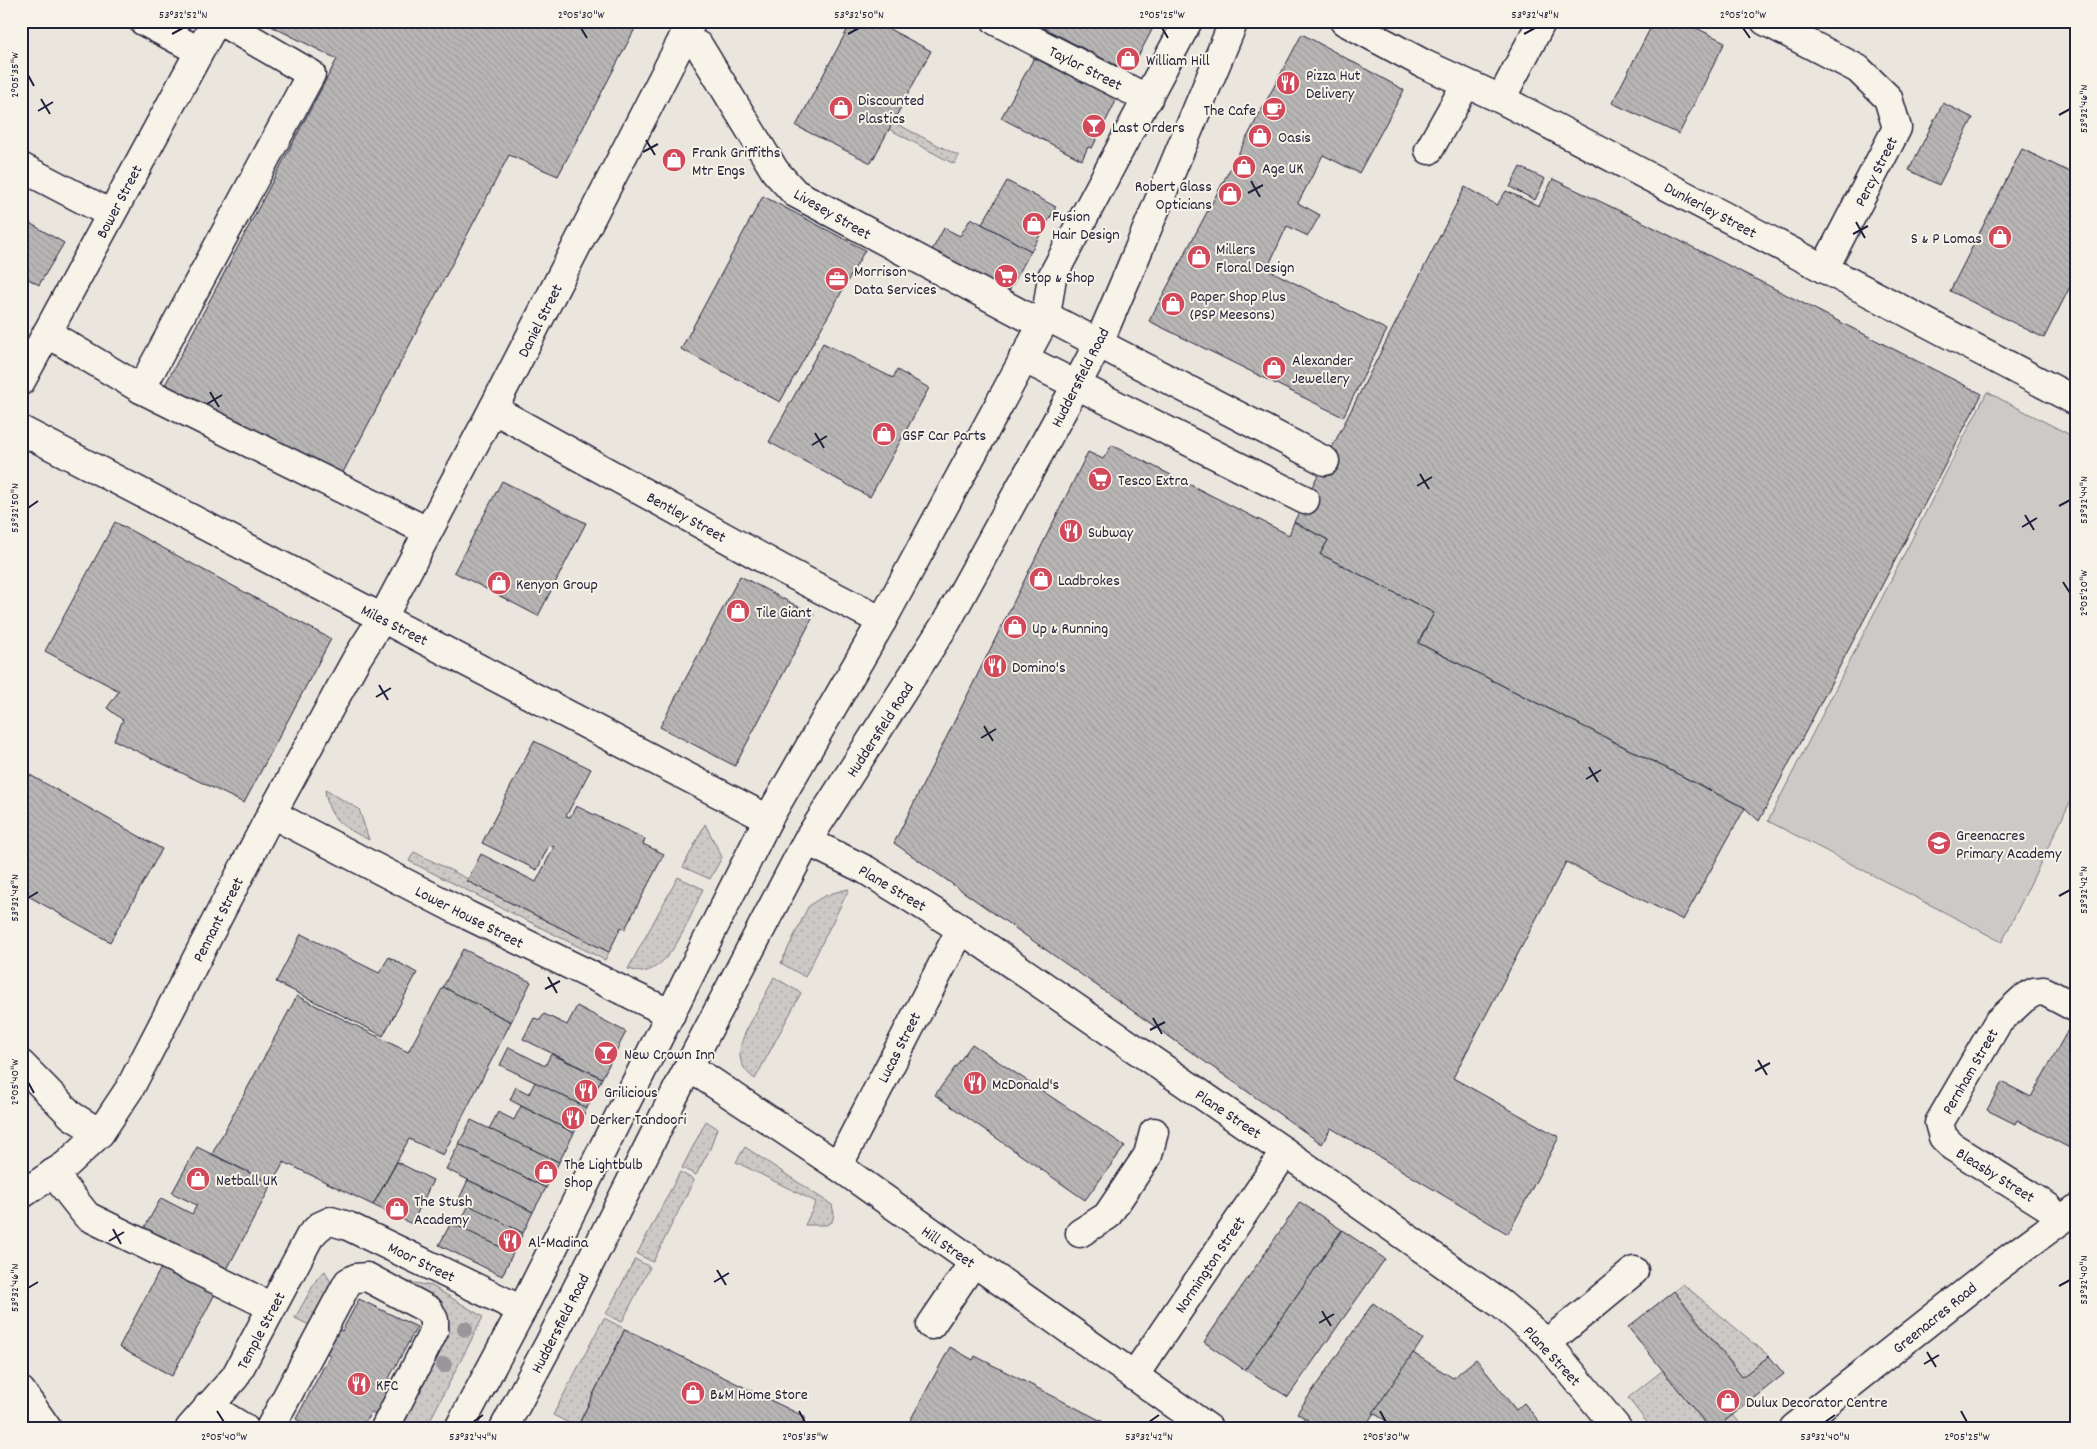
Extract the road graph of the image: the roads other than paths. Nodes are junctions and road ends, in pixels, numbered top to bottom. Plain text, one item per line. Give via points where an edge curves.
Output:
1 (143, 21) edge
2 (216, 21) edge
3 (220, 21) edge
4 (996, 21) edge
5 (1188, 21) edge
6 (1234, 21) edge
7 (1344, 21) edge
8 (1542, 21) edge
9 (1765, 21) edge
10 (687, 30) edge
11 (199, 51) junction
12 (1466, 84) junction
13 (1148, 99) junction
14 (1502, 99) junction
15 (1429, 150) dead end
16 (21, 168) edge
17 (111, 214) junction
18 (1824, 269) junction
19 (1044, 320) junction
20 (47, 334) junction
21 (1099, 342) junction
22 (1022, 358) junction
23 (21, 381) edge
24 (1076, 386) junction
25 (141, 389) junction
26 (2076, 401) edge
27 (493, 409) junction
28 (21, 430) edge
29 (1325, 461) dead end
30 (1305, 500) dead end
31 (427, 531) junction
32 (383, 617) junction
33 (882, 621) junction
34 (272, 814) junction
35 (768, 819) junction
36 (807, 841) junction
37 (961, 929) junction
38 (2076, 1008) edge
39 (671, 1014) junction
40 (21, 1064) edge
41 (688, 1068) junction
42 (1939, 1123) joint
43 (100, 1132) junction
44 (1154, 1132) dead end
45 (1285, 1152) junction
46 (838, 1166) junction
47 (52, 1173) junction
48 (21, 1195) edge
49 (2068, 1215) edge
50 (320, 1226) joint
51 (1080, 1232) dead end
52 (973, 1263) junction
53 (1634, 1271) dead end
54 (272, 1306) junction
55 (522, 1310) junction
56 (931, 1325) dead end
57 (1546, 1343) junction
58 (1134, 1376) junction
59 (21, 1391) edge
60 (208, 1406) junction
61 (47, 1428) edge
62 (190, 1428) edge
63 (244, 1428) edge
64 (270, 1428) edge
65 (385, 1428) edge
66 (459, 1428) edge
67 (504, 1428) edge
68 (1208, 1428) edge
69 (1618, 1428) edge
70 (1794, 1428) edge

1 - 11 street
2 - 11 street, Bower Street
3 - 25 street via 311,74
4 - 13 street, Taylor Street
5 - 13 street
6 - 21 street, Huddersfield Road
7 - 12 street, Dunkerley Street
8 - 14 street
9 - 18 street, Percy Street via 1858,69 1888,98 1897,128
10 - 19 street, Livesey Street via 775,171 795,192 984,295
10 - 27 street, Daniel Street
11 - 17 street, Bower Street
12 - 14 street, Dunkerley Street
12 - 15 street
13 - 19 street via 1052,277
14 - 18 street, Dunkerley Street
16 - 17 street
17 - 20 street, Bower Street
18 - 26 street, Dunkerley Street
19 - 21 street, Livesey Street
19 - 22 street
20 - 23 street, Bower Street
20 - 25 street
21 - 24 street, Huddersfield Road
21 - 29 street, Livesey Street
22 - 24 street
22 - 33 street
24 - 30 street
24 - 36 street, Huddersfield Road via 946,623
25 - 31 street
27 - 31 street, Daniel Street
27 - 33 street, Bentley Street
28 - 32 street, Miles Street
31 - 32 street, Daniel Street
32 - 34 street, Pennant Street via 357,658
32 - 35 street, Miles Street
33 - 35 street
34 - 39 street, Lower House Street
34 - 43 street, Pennant Street via 141,1069
35 - 39 street
36 - 37 street, Plane Street via 866,870
36 - 41 street, Huddersfield Road
37 - 45 street, Plane Street
37 - 46 street, Lucas Street
38 - 42 street, Pernham Street via 2044,991 2034,992 2023,999 1998,1022
39 - 55 street
40 - 43 street via 72,1116
41 - 46 street, Hill Street
41 - 67 street, Huddersfield Road
42 - 49 street, Bleasby Street via 1943,1137 1953,1147
43 - 47 street, Pennant Street via 67,1164
44 - 51 street via 1148,1155 1107,1216
45 - 57 street, Plane Street via 1501,1304
45 - 58 street, Normington Street
46 - 52 street, Hill Street
47 - 48 street, Pennant Street
47 - 54 street via 86,1216
49 - 70 street, Greenacres Road
50 - 54 street, Temple Street via 310,1236
50 - 55 street, Moor Street via 331,1221 348,1226
52 - 56 street
52 - 58 street, Hill Street
53 - 57 street
54 - 60 street, Temple Street via 235,1377
55 - 66 street
57 - 69 street, Plane Street
58 - 68 street, Hill Street
59 - 61 street
60 - 62 street, Temple Street
60 - 63 street
64 - 65 street via 348,1282 366,1277 429,1310 434,1320 434,1331

